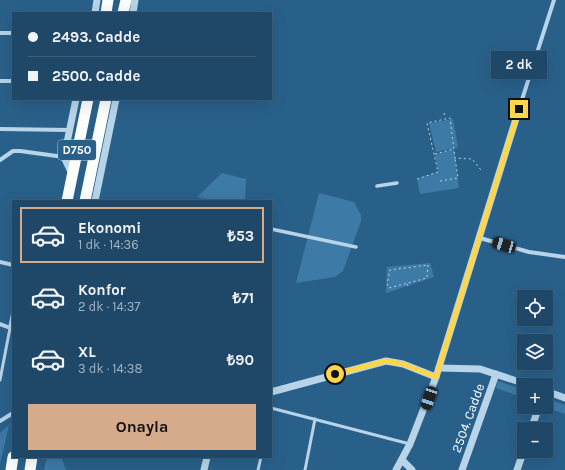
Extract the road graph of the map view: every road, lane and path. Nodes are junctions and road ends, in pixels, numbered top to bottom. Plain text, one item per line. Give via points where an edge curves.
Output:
1 (97, 0) edge
2 (108, 0) edge
3 (126, 0) edge
4 (135, 0) edge
5 (554, 0) edge
6 (95, 12) edge
7 (106, 12) edge
8 (123, 12) edge
9 (133, 12) edge
10 (0, 33) edge
11 (12, 33) edge
12 (0, 81) edge
13 (12, 81) edge
14 (76, 100) edge
15 (88, 100) edge
16 (106, 100) edge
17 (116, 100) edge
18 (519, 109) joint
19 (444, 113) dead end
20 (445, 119) junction
21 (0, 129) edge
22 (69, 130) junction
23 (454, 149) junction
24 (435, 154) dead end
25 (64, 157) junction
26 (455, 158) junction
27 (0, 160) edge
28 (481, 170) dead end
29 (72, 174) junction
30 (417, 179) dead end
31 (440, 181) dead end
32 (397, 182) dead end
33 (377, 186) dead end
34 (67, 200) edge
35 (85, 200) edge
36 (95, 200) edge
37 (272, 230) edge
38 (480, 238) junction
39 (356, 246) dead end
40 (565, 257) edge
41 (0, 262) edge
42 (12, 265) edge
43 (407, 283) junction
44 (409, 288) dead end
45 (0, 324) edge
46 (11, 329) edge
47 (439, 368) junction
48 (496, 374) junction
49 (436, 377) junction
50 (0, 380) edge
51 (517, 381) edge
52 (272, 392) edge
53 (553, 394) edge
54 (565, 398) edge
55 (272, 408) edge
56 (12, 414) edge
57 (315, 419) junction
58 (0, 421) edge
59 (410, 444) junction
60 (13, 458) edge
61 (32, 458) edge
62 (207, 458) edge
63 (260, 458) edge
64 (521, 458) edge
65 (402, 460) junction
66 (11, 470) edge
67 (30, 470) edge
68 (204, 470) edge
69 (258, 470) edge
70 (305, 470) edge
71 (396, 470) edge
72 (412, 470) edge
73 (462, 470) edge
74 (517, 470) edge

1 - 6 street
2 - 7 highway
3 - 8 highway
4 - 9 street
5 - 18 street
10 - 11 street
12 - 13 street
14 - 22 street
15 - 29 highway, D750
16 - 35 highway, D750
17 - 36 street
18 - 38 street
19 - 20 path
20 - 23 path via 450,118
20 - 30 path via 427,123 438,172
21 - 22 street
22 - 25 street
23 - 24 path
23 - 26 path
25 - 27 street via 20,150
25 - 29 street
26 - 28 path via 472,159
26 - 31 path via 458,178
29 - 34 highway, D750
32 - 33 street
37 - 39 street
38 - 40 street via 529,252
38 - 47 street
41 - 42 street
43 - 43 path via 389,288 387,284 390,270 428,265 427,278
43 - 44 path
45 - 46 street
46 - 50 lane
47 - 48 street via 480,369
47 - 49 street
48 - 51 street
48 - 73 street, 2504. Cadde
49 - 52 street via 403,364 386,361
49 - 59 street
53 - 54 street
55 - 57 lane
56 - 58 street
57 - 59 lane
57 - 70 lane
59 - 65 street
60 - 66 highway
61 - 67 highway
62 - 68 street
63 - 69 lane
64 - 74 street
65 - 71 street
65 - 72 street

